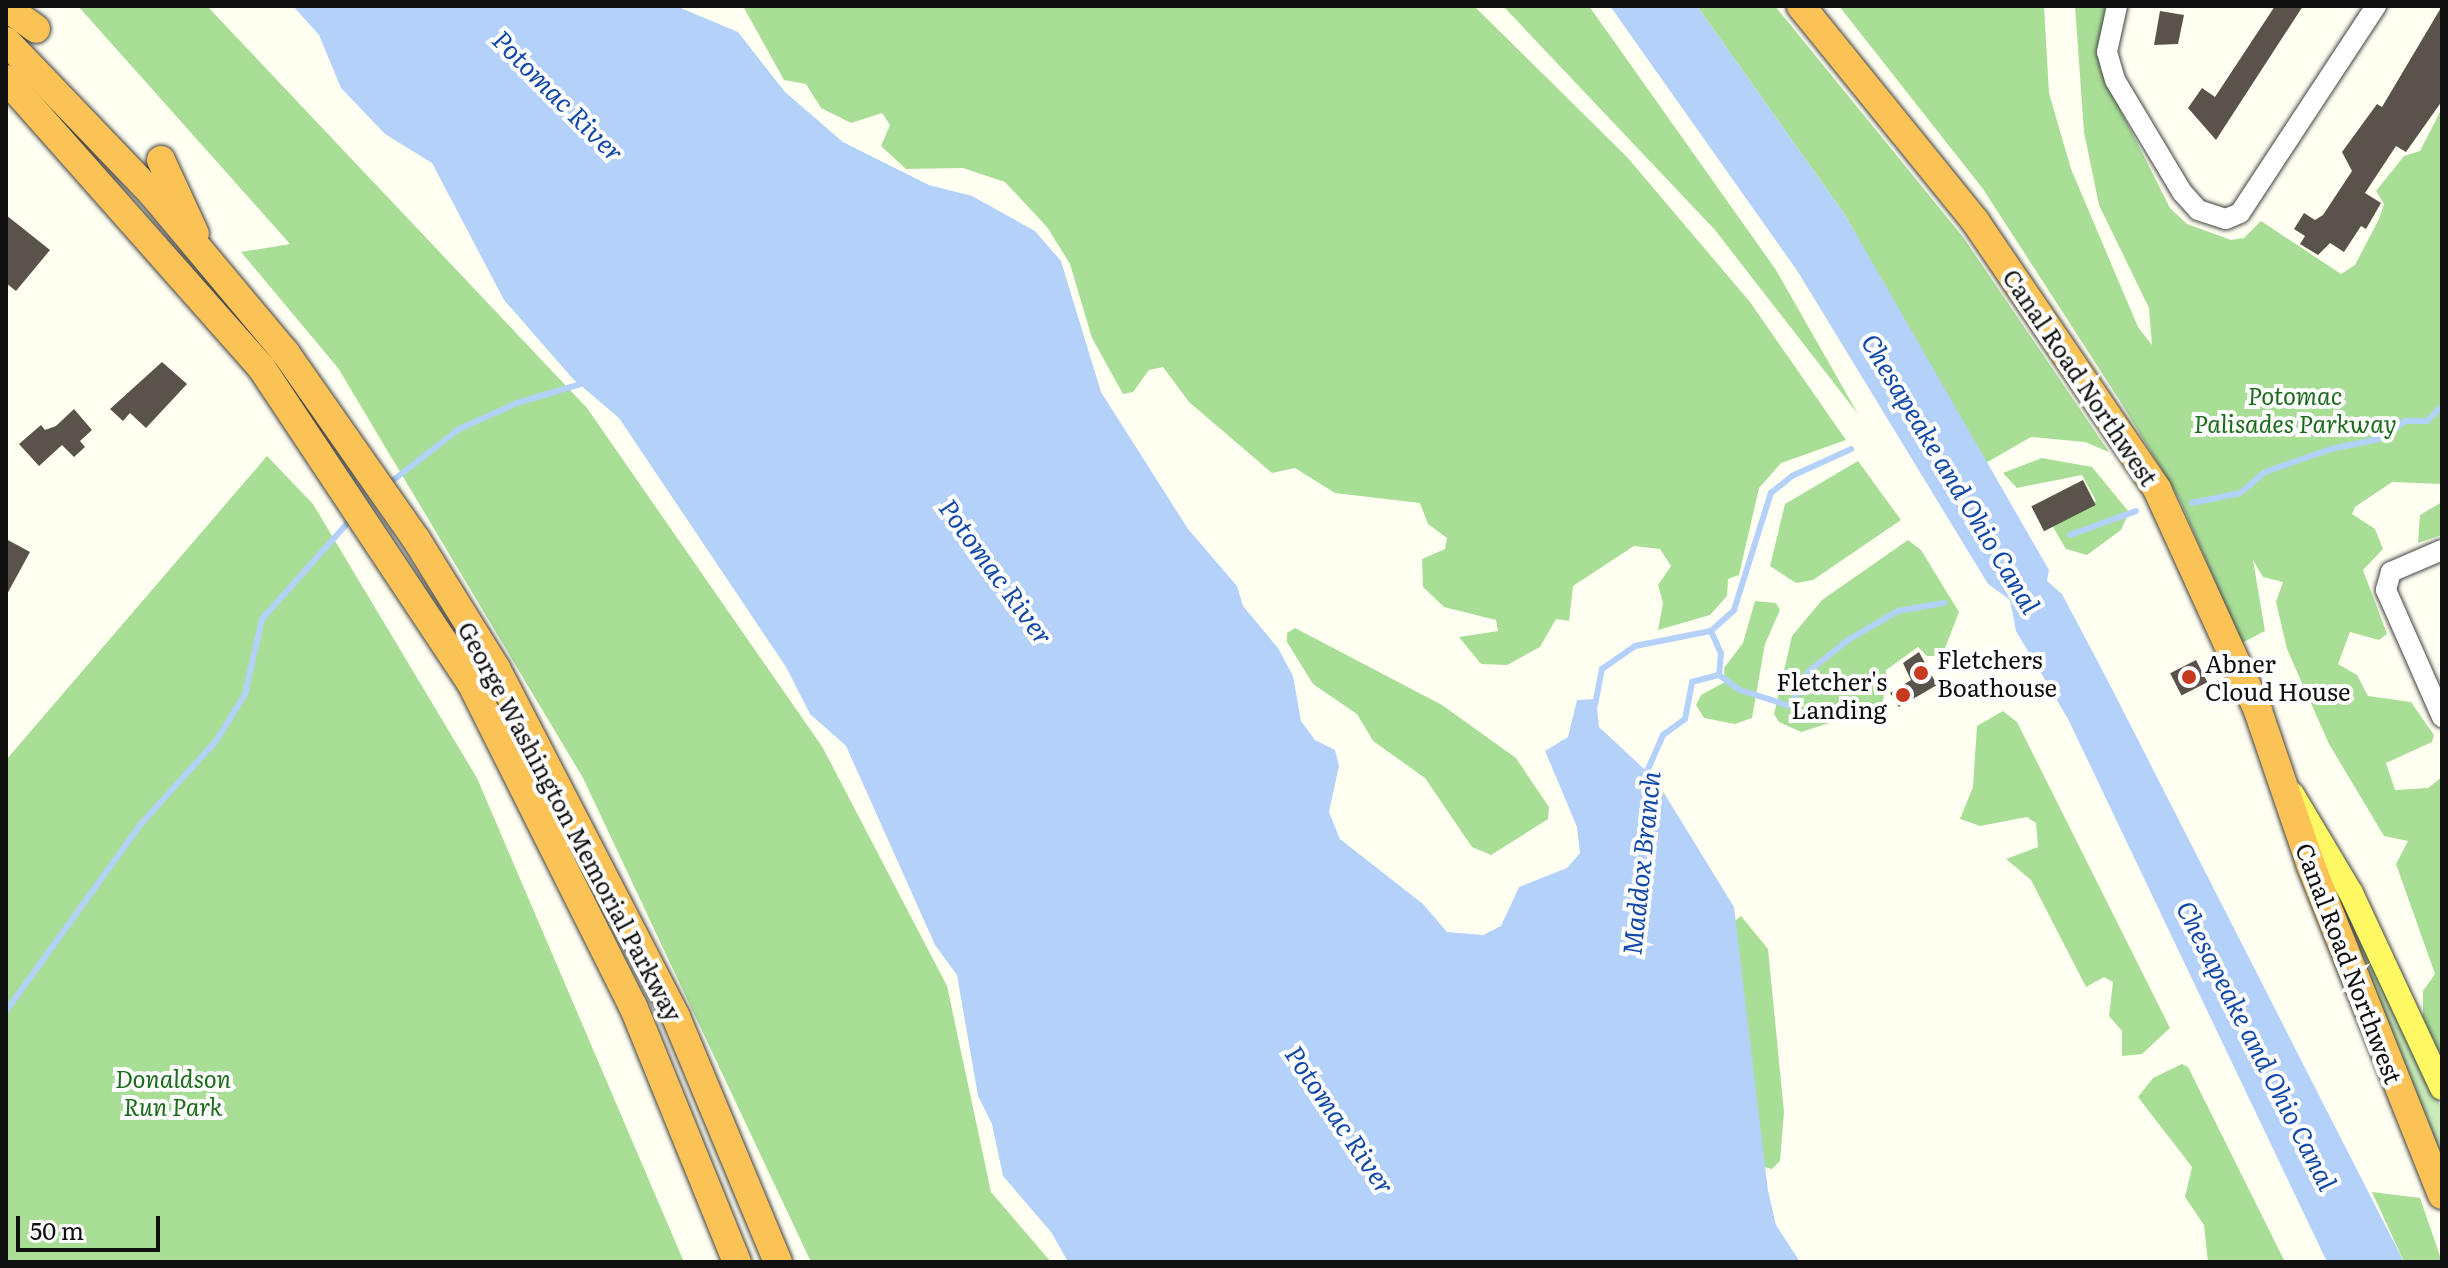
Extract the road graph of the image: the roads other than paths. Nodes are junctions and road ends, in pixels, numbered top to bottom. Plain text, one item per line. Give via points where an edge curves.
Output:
1 (1801, 6) edge
2 (2117, 6) edge
3 (2376, 6) edge
4 (6, 7) edge
5 (36, 29) dead end
6 (6, 41) edge
7 (6, 79) edge
8 (161, 160) dead end
9 (202, 253) junction
10 (273, 360) junction
11 (2442, 550) edge
12 (2442, 717) edge
13 (2284, 782) junction
14 (2442, 1088) edge
15 (2442, 1195) edge
16 (737, 1262) edge
17 (778, 1262) edge

1 - 13 highway, Canal Road Northwest via 1941,174 2130,444 2171,518
2 - 3 street via 2108,38 2112,75 2182,192 2212,217 2240,213
4 - 5 highway
6 - 9 highway, George Washington Memorial Parkway
7 - 10 highway, George Washington Memorial Parkway
8 - 9 highway
9 - 10 highway, George Washington Memorial Parkway
10 - 16 highway, George Washington Memorial Parkway via 470,681 633,1006
10 - 17 highway, George Washington Memorial Parkway via 416,539 496,668 676,1017
11 - 12 street via 2387,579 2388,596
13 - 14 main road via 2345,881
13 - 15 highway, Canal Road Northwest via 2311,866

